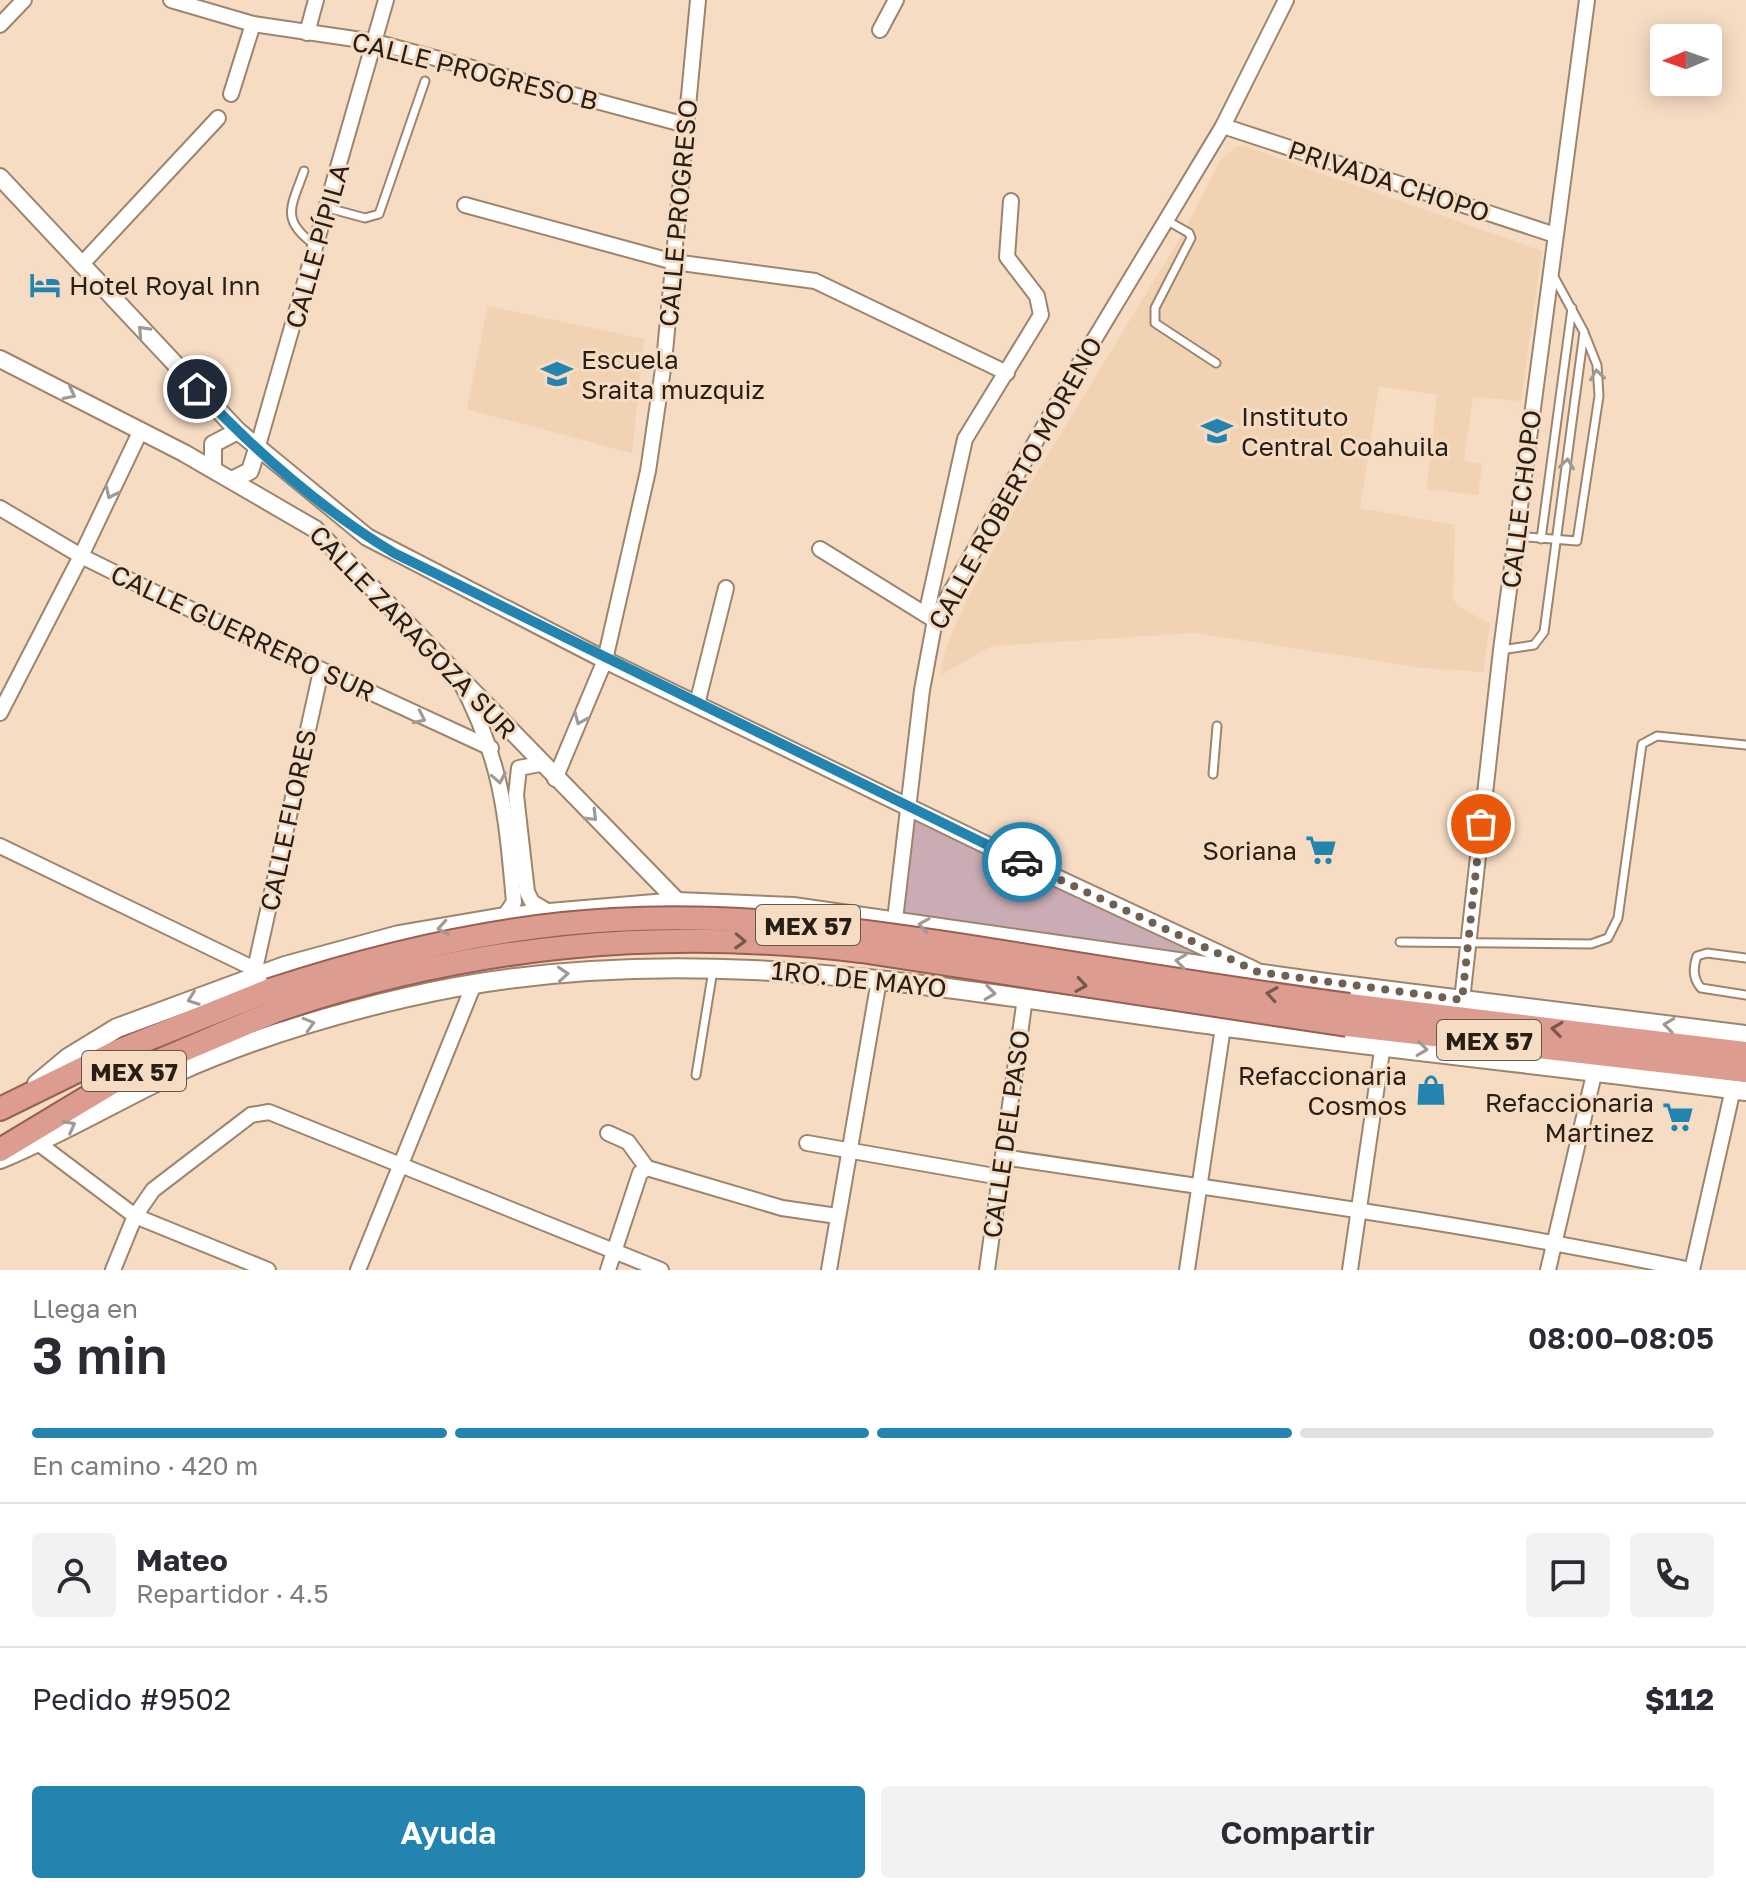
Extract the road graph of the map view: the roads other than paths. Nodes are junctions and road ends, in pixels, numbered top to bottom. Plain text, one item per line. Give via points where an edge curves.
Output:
1 (24, 0) edge
2 (171, 0) edge
3 (316, 0) edge
4 (386, 0) edge
5 (698, 0) edge
6 (896, 0) edge
7 (1286, 0) edge
8 (1587, 0) edge
9 (253, 24) junction
10 (0, 25) edge
11 (880, 30) dead end
12 (307, 33) junction
13 (375, 42) junction
14 (425, 81) dead end
15 (231, 94) dead end
16 (218, 118) dead end
17 (686, 125) junction
18 (1223, 126) junction
19 (304, 171) dead end
20 (0, 177) edge
21 (1011, 201) dead end
22 (465, 205) dead end
23 (328, 208) junction
24 (1166, 220) junction
25 (1555, 235) junction
26 (317, 246) junction
27 (674, 262) junction
28 (81, 265) junction
29 (1550, 269) junction
30 (1572, 308) junction
31 (1584, 332) junction
32 (0, 359) edge
33 (1216, 363) dead end
34 (1007, 373) junction
35 (141, 430) junction
36 (238, 431) junction
37 (257, 449) junction
38 (213, 469) junction
39 (232, 480) junction
40 (0, 508) edge
41 (1516, 536) junction
42 (1541, 539) junction
43 (1557, 541) junction
44 (820, 549) dead end
45 (81, 556) junction
46 (726, 588) dead end
47 (930, 617) junction
48 (1501, 650) junction
49 (605, 660) junction
50 (321, 671) junction
51 (459, 681) junction
52 (697, 704) junction
53 (0, 713) edge
54 (1217, 726) dead end
55 (1746, 745) edge
56 (491, 748) junction
57 (540, 764) junction
58 (1213, 774) dead end
59 (555, 779) junction
60 (907, 807) junction
61 (0, 846) edge
62 (678, 902) junction
63 (627, 906) junction
64 (547, 911) junction
65 (504, 917) junction
66 (895, 920) junction
67 (1468, 940) junction
68 (1400, 942) dead end
69 (1746, 958) edge
70 (714, 966) junction
71 (631, 969) junction
72 (1258, 972) junction
73 (879, 980) junction
74 (474, 984) junction
75 (267, 986) junction
76 (1746, 995) edge
77 (1025, 998) junction
78 (1462, 1000) junction
79 (1223, 1027) junction
80 (1746, 1035) edge
81 (1383, 1044) junction
82 (1633, 1047) junction
83 (1746, 1053) edge
84 (1595, 1070) junction
85 (696, 1075) dead end
86 (1742, 1084) edge
87 (0, 1109) edge
88 (608, 1133) dead end
89 (38, 1143) junction
90 (807, 1143) dead end
91 (0, 1150) edge
92 (848, 1150) junction
93 (1003, 1157) junction
94 (0, 1159) edge
95 (402, 1167) junction
96 (647, 1168) junction
97 (1000, 1177) junction
98 (1199, 1186) junction
99 (1359, 1209) junction
100 (135, 1216) junction
101 (837, 1216) junction
102 (1555, 1241) junction
103 (615, 1253) junction
104 (113, 1270) edge
105 (268, 1270) edge
106 (358, 1270) edge
107 (608, 1270) edge
108 (661, 1270) edge
109 (829, 1270) edge
110 (987, 1270) edge
111 (1187, 1270) edge
112 (1350, 1270) edge
113 (1548, 1270) edge
114 (1692, 1270) edge

1 - 10 street
2 - 9 street, CALLE PROGRESO B
3 - 12 street
4 - 13 street, CALLE PÍPILA
5 - 17 street, CALLE PROGRESO
6 - 11 street
7 - 18 street, CALLE ROBERTO MORENO
8 - 25 street, CALLE CHOPO
9 - 12 street, CALLE PROGRESO B
9 - 15 street
12 - 13 street, CALLE PROGRESO B
13 - 17 street, CALLE PROGRESO B
13 - 23 street, CALLE PÍPILA
14 - 23 lane via 379,214 365,218
16 - 28 street
17 - 27 street, CALLE PROGRESO
18 - 24 street, CALLE ROBERTO MORENO
18 - 25 street, PRIVADA CHOPO
19 - 26 lane via 291,221
20 - 28 street
21 - 34 street via 1007,257 1037,296 1041,315
22 - 27 street
23 - 26 street, CALLE PÍPILA
24 - 33 lane via 1191,238 1155,308 1155,323
24 - 47 street, CALLE ROBERTO MORENO
25 - 29 street, CALLE CHOPO
26 - 37 street, CALLE PÍPILA
27 - 34 street via 815,281
27 - 49 street, CALLE PROGRESO via 648,471
36 -> 28 street
29 - 30 lane
29 - 41 street, CALLE CHOPO
30 - 31 lane
30 - 42 lane
43 -> 31 lane
43 -> 31 lane via 1577,541 1599,396 1597,365
32 -> 35 street, CALLE ZARAGOZA SUR
34 - 47 street via 971,426 960,453
35 - 38 street, CALLE ZARAGOZA SUR
35 -> 45 street
36 - 37 street
36 - 38 street via 213,444
37 - 39 street via 250,471
37 - 49 street via 342,519 394,553
38 - 39 street, CALLE ZARAGOZA SUR
39 - 51 street, CALLE ZARAGOZA SUR via 315,529
40 - 45 street, CALLE GUERRERO SUR
41 - 42 lane
41 - 48 street, CALLE CHOPO
42 - 43 lane
43 - 48 lane via 1544,632 1534,645
44 - 47 street
45 - 50 street, CALLE GUERRERO SUR
45 - 53 street
46 - 52 street
47 - 60 street, CALLE ROBERTO MORENO
48 - 67 street, CALLE CHOPO
49 - 52 street
49 -> 59 street, CALLE PROGRESO
50 -> 56 street, CALLE GUERRERO SUR
50 - 75 street, CALLE FLORES
51 - 56 street
51 - 57 street, CALLE ZARAGOZA SUR
52 - 60 street
54 - 58 lane
55 - 67 lane via 1657,736 1642,744 1618,918 1608,938 1591,944
56 -> 65 street via 514,902
57 - 59 street, CALLE ZARAGOZA SUR
57 - 64 street via 519,768 516,795 528,898
59 -> 62 street, CALLE ZARAGOZA SUR
60 - 66 street, CALLE ROBERTO MORENO
60 - 72 street
61 - 75 street
62 - 63 main road
62 - 66 main road via 793,907
62 - 70 street, CALLE ZARAGOZA SUR via 696,924
63 - 64 main road
63 - 71 main road via 637,912 647,932 641,958
64 - 65 main road
65 -> 75 main road via 399,935
72 -> 66 main road
67 - 68 lane
67 - 78 street, CALLE CHOPO
69 - 76 lane via 1701,953 1694,962 1694,976 1701,988
70 - 71 main road, 1RO. DE MAYO
70 - 73 main road, 1RO. DE MAYO
70 - 85 lane
74 -> 71 main road, 1RO. DE MAYO
72 - 78 main road
73 -> 77 main road, 1RO. DE MAYO
73 - 92 street
89 -> 74 main road, 1RO. DE MAYO via 235,1048 351,1012
74 - 95 street
75 - 82 highway, MEX 57, bridge via 522,929 614,919 774,921 886,934 1348,1015
75 -> 87 highway, MEX 57
75 - 91 highway, MEX 57
77 - 79 main road, 1RO. DE MAYO
77 - 93 street, CALLE DEL PASO
80 -> 78 main road
79 - 81 main road, 1RO. DE MAYO
79 - 98 street
81 -> 84 main road, 1RO. DE MAYO
81 - 99 street
82 - 83 highway, MEX 57
82 - 86 highway, MEX 57
84 - 86 main road, 1RO. DE MAYO
84 - 102 street
86 - 114 street
88 - 96 street via 628,1142
89 - 94 main road, 1RO. DE MAYO
89 - 100 street
90 - 92 street
92 - 97 street
92 - 101 street
93 - 97 street, CALLE DEL PASO
93 - 98 street
95 - 100 street via 269,1112 251,1115 159,1184
95 - 103 street
95 - 106 street
96 - 101 street via 782,1208
96 - 103 street via 640,1173
97 - 110 street, CALLE DEL PASO
98 - 99 street
98 - 111 street
99 - 102 street
99 - 112 street
100 - 104 street
100 - 105 street
101 - 109 street
102 - 113 street
102 - 114 street
103 - 107 street
103 - 108 street

